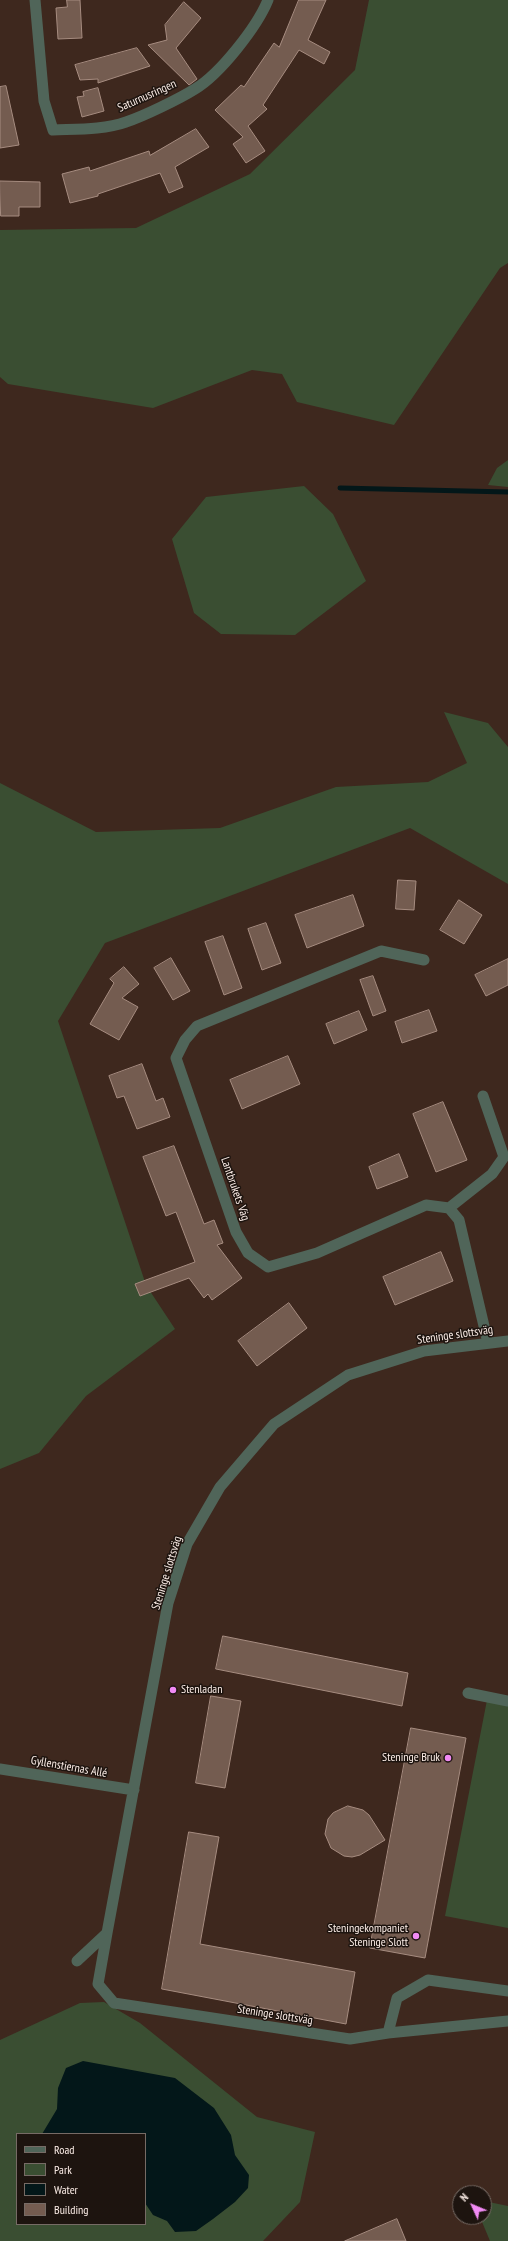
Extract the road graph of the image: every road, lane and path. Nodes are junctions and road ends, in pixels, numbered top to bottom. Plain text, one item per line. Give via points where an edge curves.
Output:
1 (35, 0) edge
2 (268, 0) edge
3 (424, 960) dead end
4 (483, 1096) dead end
5 (449, 1208) junction
6 (508, 1341) edge
7 (488, 1343) junction
8 (468, 1693) dead end
9 (508, 1701) edge
10 (0, 1769) edge
11 (134, 1790) junction
12 (107, 1933) junction
13 (77, 1962) dead end
14 (508, 1991) edge
15 (508, 2020) edge
16 (388, 2033) junction

1 - 2 street, Saturnusringen via 44,102 53,130 82,129 125,122 196,89 234,53 264,10
3 - 5 street, Lantbrukets Väg via 381,951 197,1026 185,1040 176,1058 236,1232 248,1253 268,1267 317,1253 426,1205
4 - 5 street via 504,1158 492,1174
5 - 7 street via 459,1220
6 - 7 street, Steninge slottsväg
7 - 11 street, Steninge slottsväg via 424,1351 348,1374 274,1424 220,1487 187,1544 168,1603
8 - 9 street
10 - 11 street, Gyllenstiernas Allé
11 - 12 street, Steninge slottsväg
12 - 13 street
12 - 16 street, Steninge slottsväg via 98,1984 114,2003 350,2039
14 - 16 street via 428,1980 397,1998
15 - 16 street, Steninge slottsväg

